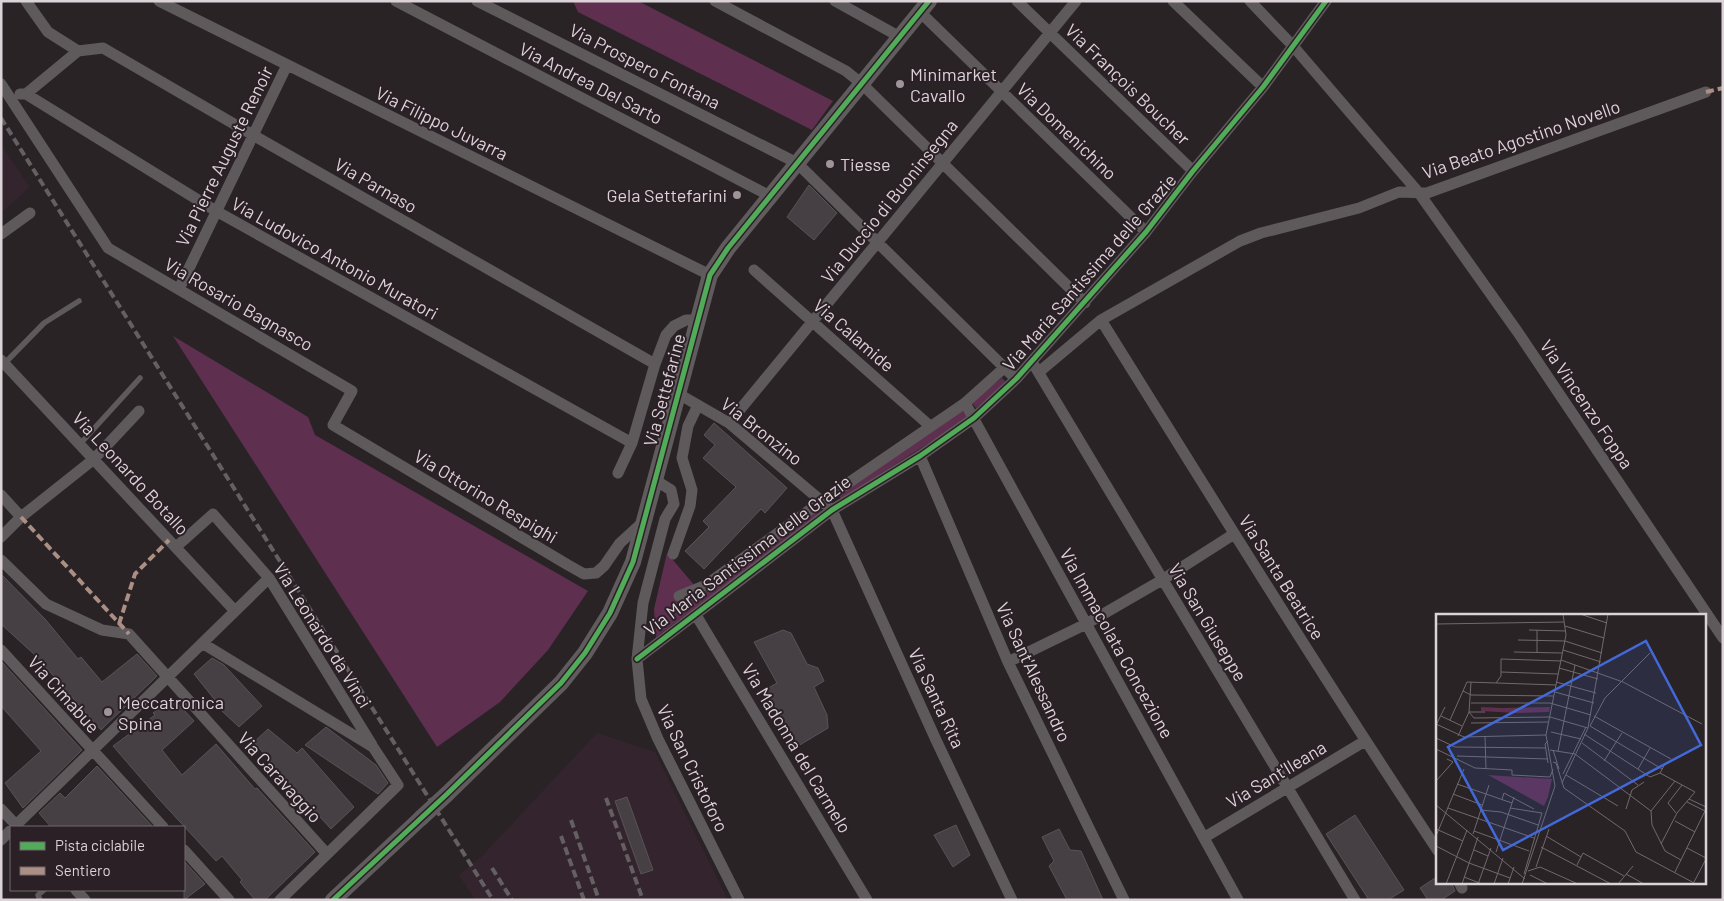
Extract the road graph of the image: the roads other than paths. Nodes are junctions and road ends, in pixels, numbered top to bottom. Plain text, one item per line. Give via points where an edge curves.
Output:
1 (26, 1) edge
2 (159, 1) edge
3 (396, 1) edge
4 (478, 1) edge
5 (716, 1) edge
6 (835, 1) edge
7 (1017, 1) edge
8 (1076, 1) edge
9 (1173, 1) edge
10 (1250, 1) edge
11 (1326, 1) edge
12 (925, 7) edge
13 (1049, 33) junction
14 (900, 37) junction
15 (1293, 46) junction
16 (78, 51) junction
17 (287, 65) junction
18 (1, 84) edge
19 (862, 84) junction
20 (1262, 87) junction
21 (1002, 91) junction
22 (1706, 92) dead end
23 (10, 94) junction
24 (26, 94) junction
25 (253, 135) junction
26 (797, 163) junction
27 (942, 163) junction
28 (1193, 171) junction
29 (1419, 193) junction
30 (770, 196) junction
31 (216, 211) junction
32 (30, 213) dead end
33 (1146, 232) junction
34 (1, 234) edge
35 (878, 242) junction
36 (754, 270) dead end
37 (710, 275) junction
38 (178, 289) junction
39 (80, 301) dead end
40 (1085, 304) junction
41 (697, 320) junction
42 (1102, 320) junction
43 (812, 322) junction
44 (3, 362) edge
45 (655, 364) junction
46 (1035, 367) junction
47 (1004, 368) junction
48 (140, 378) dead end
49 (1016, 380) junction
50 (352, 391) joint
51 (677, 393) junction
52 (965, 403) junction
53 (698, 405) junction
54 (139, 411) dead end
55 (974, 418) junction
56 (728, 423) junction
57 (930, 426) junction
58 (632, 443) junction
59 (80, 444) junction
60 (920, 456) junction
61 (94, 459) junction
62 (618, 473) dead end
63 (655, 480) junction
64 (1, 495) edge
65 (822, 501) junction
66 (832, 510) junction
67 (21, 517) junction
68 (645, 521) junction
69 (1234, 534) junction
70 (1, 537) edge
71 (176, 547) junction
72 (673, 554) dead end
73 (1, 560) edge
74 (269, 578) junction
75 (1162, 580) junction
76 (679, 596) dead end
77 (235, 611) junction
78 (696, 615) junction
79 (1086, 624) junction
80 (1723, 638) edge
81 (202, 643) junction
82 (1, 650) edge
83 (638, 659) junction
84 (1008, 662) junction
85 (168, 678) junction
86 (1365, 741) junction
87 (373, 747) junction
88 (92, 751) junction
89 (1288, 787) junction
90 (1, 809) edge
91 (14, 826) edge
92 (16, 826) edge
93 (161, 826) edge
94 (1204, 837) junction
95 (1436, 848) edge
96 (185, 851) edge
97 (327, 854) junction
98 (229, 900) edge
99 (280, 900) edge
100 (333, 900) edge
101 (739, 900) edge
102 (867, 900) edge
103 (1012, 900) edge
104 (1124, 900) edge
105 (1238, 900) edge
106 (1355, 900) edge

1 - 16 street via 48,32
2 - 17 street, Via Filippo Juvarra
3 - 30 street, Via Andrea Del Sarto
4 - 26 street, Via Prospero Fontana
5 - 19 street via 846,71
6 - 14 street
7 - 13 street, Via François Boucher
8 - 13 street, Via Duccio di Buoninsegna
9 - 20 street
10 - 15 street, Via Vincenzo Foppa
11 - 15 street, Via Maria Santissima delle Grazie
12 - 14 street, Via Settefarine
12 - 21 street, Via Domenichino
13 - 21 street, Via Duccio di Buoninsegna
13 - 28 street, Via François Boucher
14 - 19 street, Via Settefarine
15 - 20 street, Via Maria Santissima delle Grazie
15 - 29 street, Via Vincenzo Foppa
16 - 24 street
16 - 25 street, Via Parnaso via 103,48
17 - 25 street, Via Pierre Auguste Renoir
17 - 37 street, Via Filippo Juvarra
18 - 23 street
19 - 26 street, Via Settefarine
19 - 27 street
20 - 28 street, Via Maria Santissima delle Grazie
21 - 27 street, Via Duccio di Buoninsegna
21 - 33 street, Via Domenichino
22 - 29 street, Via Beato Agostino Novello via 1427,193
23 - 24 street
23 - 38 street, Via Rosario Bagnasco via 108,248
24 - 31 street, Via Ludovico Antonio Muratori
25 - 31 street, Via Pierre Auguste Renoir
25 - 45 street, Via Parnaso
26 - 30 street, Via Settefarine
26 - 35 street, Via Prospero Fontana
27 - 35 street, Via Duccio di Buoninsegna
27 - 40 street
28 - 33 street, Via Maria Santissima delle Grazie
29 - 42 street, Via Beato Agostino Novello via 1398,192 1359,208 1240,241
29 - 80 street, Via Vincenzo Foppa via 1517,331
30 - 37 street, Via Settefarine
31 - 38 street, Via Pierre Auguste Renoir
31 - 58 street, Via Ludovico Antonio Muratori
32 - 34 street
33 - 40 street, Via Maria Santissima delle Grazie
35 - 43 street, Via Duccio di Buoninsegna
35 - 47 street, Via Prospero Fontana
36 - 43 street, Via Calamide
37 - 41 street, Via Settefarine
38 - 50 street, Via Rosario Bagnasco
39 - 44 lane via 44,323
40 - 46 street, Via Maria Santissima delle Grazie
41 - 45 street, Via Settefarine via 686,320 674,326 666,335
41 - 51 street, Via Settefarine
42 - 46 street, Via Maria Santissima delle Grazie
42 - 69 street, Via Santa Beatrice
43 - 56 street, Via Duccio di Buoninsegna
43 - 57 street, Via Calamide
44 - 59 street, Via Leonardo Botallo
45 - 58 street, Via Settefarine
46 - 49 street, Via Maria Santissima delle Grazie
46 - 75 street, Via San Giuseppe
47 - 49 street, Via Prospero Fontana
47 - 52 street, Via Maria Santissima delle Grazie
48 - 59 lane
49 - 55 street, Via Maria Santissima delle Grazie
50 - 68 street, Via Ottorino Respighi via 333,425 584,574 596,573 620,543
51 - 53 street, Via Bronzino
51 - 63 street, Via Settefarine
52 - 55 street, Via Immacolata Concezione
52 - 57 street, Via Maria Santissima delle Grazie
53 - 56 street, Via Bronzino
53 - 72 street via 688,426 682,458 692,490 690,506
54 - 61 street
55 - 60 street, Via Maria Santissima delle Grazie
55 - 79 street, Via Immacolata Concezione
56 - 65 street, Via Bronzino
57 - 65 street, Via Maria Santissima delle Grazie
58 - 62 street, Via Settefarine
59 - 61 street, Via Leonardo Botallo
60 - 66 street, Via Maria Santissima delle Grazie
60 - 84 street, Via Sant'Alessandro
61 - 67 street
61 - 71 street, Via Leonardo Botallo
63 - 68 street, Via Settefarine
63 - 83 street, Via San Cristoforo via 671,490 674,504 665,519 643,603
64 - 67 street
65 - 66 street, Via Bronzino
65 - 76 street via 706,585
66 - 78 street, Via Maria Santissima delle Grazie
66 - 103 street, Via Santa Rita
67 - 70 street
68 - 100 street, Via Settefarine, bridge via 633,562 610,613 561,683
69 - 75 street
69 - 86 street, Via Santa Beatrice
71 - 74 street, Via Leonardo da Vinci via 213,514
71 - 77 street, Via Leonardo Botallo
73 - 85 street, Via Caravaggio via 46,604 102,630 128,634
74 - 77 street
74 - 87 street, Via Leonardo da Vinci
75 - 79 street
75 - 89 street, Via San Giuseppe
77 - 81 street
78 - 83 street, Via Maria Santissima delle Grazie
78 - 102 street, Via Madonna del Carmelo
79 - 84 street
79 - 94 street, Via Immacolata Concezione
81 - 85 street
81 - 87 street
82 - 88 street, Via Cimabue
83 - 101 street, Via San Cristoforo via 641,699
84 - 104 street, Via Sant'Alessandro
85 - 88 street
85 - 97 street, Via Caravaggio
86 - 89 street, Via Sant'Ileana
86 - 95 street, Via Santa Beatrice
87 - 97 street, Via Leonardo da Vinci via 398,785
88 - 92 street
88 - 93 street, Via Cimabue
89 - 94 street, Via Sant'Ileana
89 - 106 street, Via San Giuseppe
90 - 91 street
94 - 105 street, Via Immacolata Concezione
96 - 98 street
97 - 99 street

